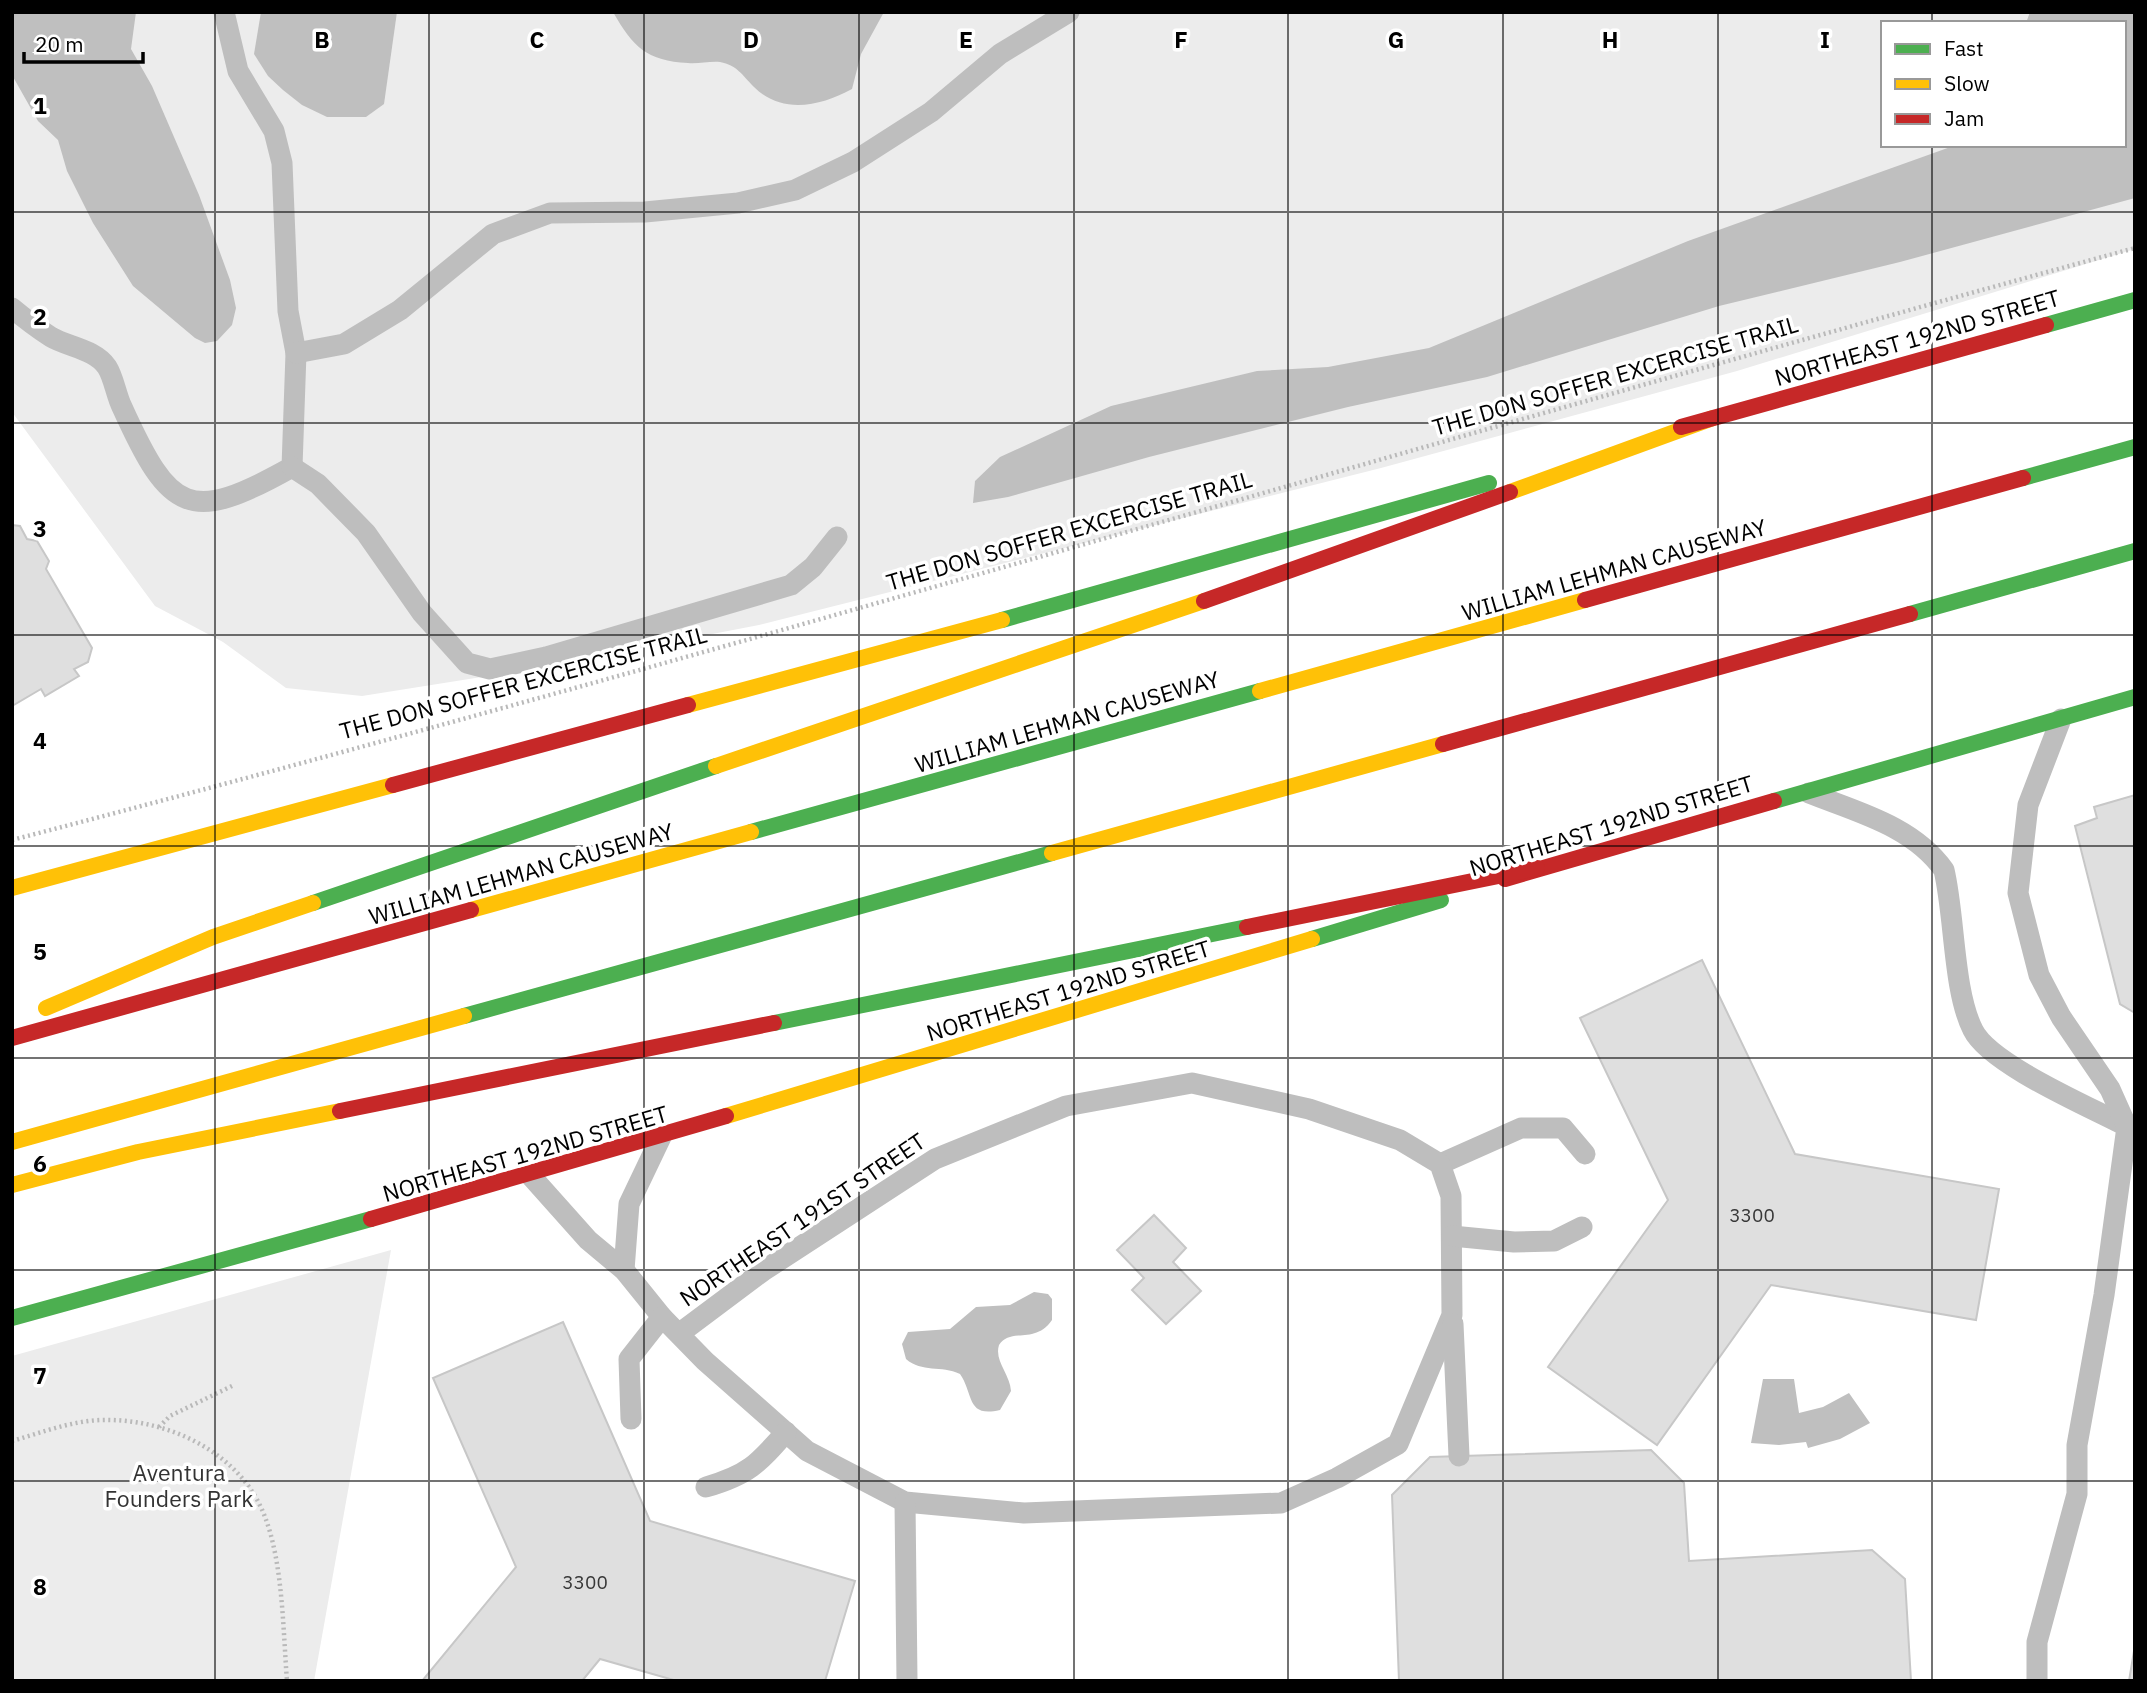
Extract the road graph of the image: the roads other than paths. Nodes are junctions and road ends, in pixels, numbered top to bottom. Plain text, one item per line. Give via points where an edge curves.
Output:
1 (224, 12) edge
2 (1069, 12) edge
3 (2135, 300) edge
4 (12, 308) edge
5 (296, 353) junction
6 (1713, 418) junction
7 (2135, 447) edge
8 (292, 467) junction
9 (837, 537) dead end
10 (2135, 551) edge
11 (2135, 697) edge
12 (2061, 719) junction
13 (1804, 791) junction
14 (1537, 868) junction
15 (12, 888) edge
16 (12, 1023) edge
17 (12, 1038) edge
18 (2131, 1127) edge
19 (661, 1137) junction
20 (12, 1142) edge
21 (1585, 1154) dead end
22 (1440, 1164) junction
23 (530, 1175) junction
24 (12, 1185) edge
25 (1582, 1227) dead end
26 (1452, 1236) junction
27 (624, 1270) junction
28 (1452, 1315) junction
29 (662, 1317) junction
30 (12, 1318) edge
31 (680, 1333) junction
32 (631, 1419) dead end
33 (786, 1432) junction
34 (1459, 1456) dead end
35 (706, 1487) dead end
36 (905, 1502) junction
37 (907, 1681) edge
38 (2037, 1681) edge

1 - 5 lane via 238,71 274,131 282,163 288,311
2 - 5 lane via 1000,54 931,112 853,162 795,190 738,203 658,211 550,213 493,234 400,310 344,344
3 - 6 main road, NORTHEAST 192ND STREET
4 - 8 lane via 52,338 107,366 144,454 166,485 183,499 198,503 235,497
5 - 8 lane
6 - 15 main road, NORTHEAST 192ND STREET via 1227,558
6 - 16 main road via 1320,561 213,937
7 - 17 main road, WILLIAM LEHMAN CAUSEWAY
8 - 9 lane via 318,484 366,533 422,613 467,663 491,669 791,585
10 - 20 main road
11 - 12 main road, NORTHEAST 192ND STREET
12 - 13 main road, NORTHEAST 192ND STREET
12 - 18 lane via 2028,805 2018,892 2039,975
13 - 14 main road, NORTHEAST 192ND STREET
13 - 18 lane via 1882,822 1931,851 1944,870 1950,893 1962,988 1973,1030 2022,1072
14 - 19 main road, NORTHEAST 192ND STREET via 1382,920
14 - 24 main road via 138,1152
18 - 38 lane via 2077,1445 2077,1494 2037,1642
19 - 23 main road, NORTHEAST 192ND STREET
19 - 27 lane via 629,1204
21 - 22 lane via 1563,1128 1521,1128
22 - 26 lane, NORTHEAST 191ST STREET via 1451,1196
22 - 31 lane, NORTHEAST 191ST STREET via 1400,1140 1309,1109 1192,1083 1066,1106 936,1159 763,1271
23 - 27 lane, NORTHEAST 191ST STREET via 588,1240
23 - 30 main road, NORTHEAST 192ND STREET
25 - 26 lane via 1554,1241
26 - 28 lane, NORTHEAST 191ST STREET
27 - 29 lane, NORTHEAST 191ST STREET
28 - 34 lane
28 - 36 lane, NORTHEAST 191ST STREET via 1398,1444 1281,1503 1024,1513
29 - 31 lane, NORTHEAST 191ST STREET
29 - 32 lane via 629,1359
31 - 33 lane, NORTHEAST 191ST STREET
33 - 35 lane via 738,1478
33 - 36 lane, NORTHEAST 191ST STREET via 807,1451
36 - 37 lane

